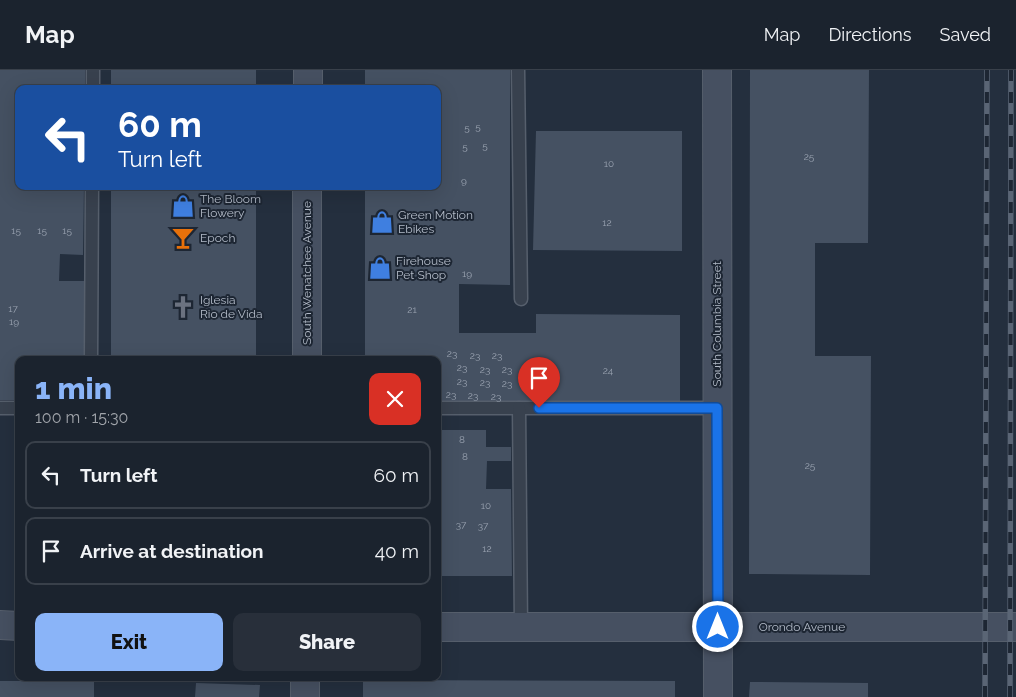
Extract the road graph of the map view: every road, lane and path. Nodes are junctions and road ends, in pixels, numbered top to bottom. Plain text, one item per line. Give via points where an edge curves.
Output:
1 (93, 70) edge
2 (308, 70) edge
3 (518, 70) edge
4 (716, 70) edge
5 (93, 85) edge
6 (308, 85) edge
7 (92, 190) edge
8 (308, 190) edge
9 (521, 299) dead end
10 (91, 356) edge
11 (307, 356) edge
12 (0, 408) edge
13 (15, 408) edge
14 (441, 408) edge
15 (519, 408) junction
16 (717, 408) junction
17 (0, 626) edge
18 (15, 626) edge
19 (441, 627) edge
20 (522, 627) junction
21 (718, 627) junction
22 (1016, 627) edge
23 (305, 681) edge
24 (305, 697) edge
25 (718, 697) edge

1 - 5 lane
2 - 6 main road
3 - 9 lane
4 - 16 main road, South Columbia Street
7 - 10 lane
8 - 11 main road, South Wenatchee Avenue
12 - 13 lane
14 - 15 lane
15 - 16 lane
15 - 20 lane
16 - 21 main road, South Columbia Street
17 - 18 main road
19 - 20 main road, Orondo Avenue
20 - 21 main road, Orondo Avenue
21 - 22 main road, Orondo Avenue
21 - 25 main road, South Columbia Street
23 - 24 main road

